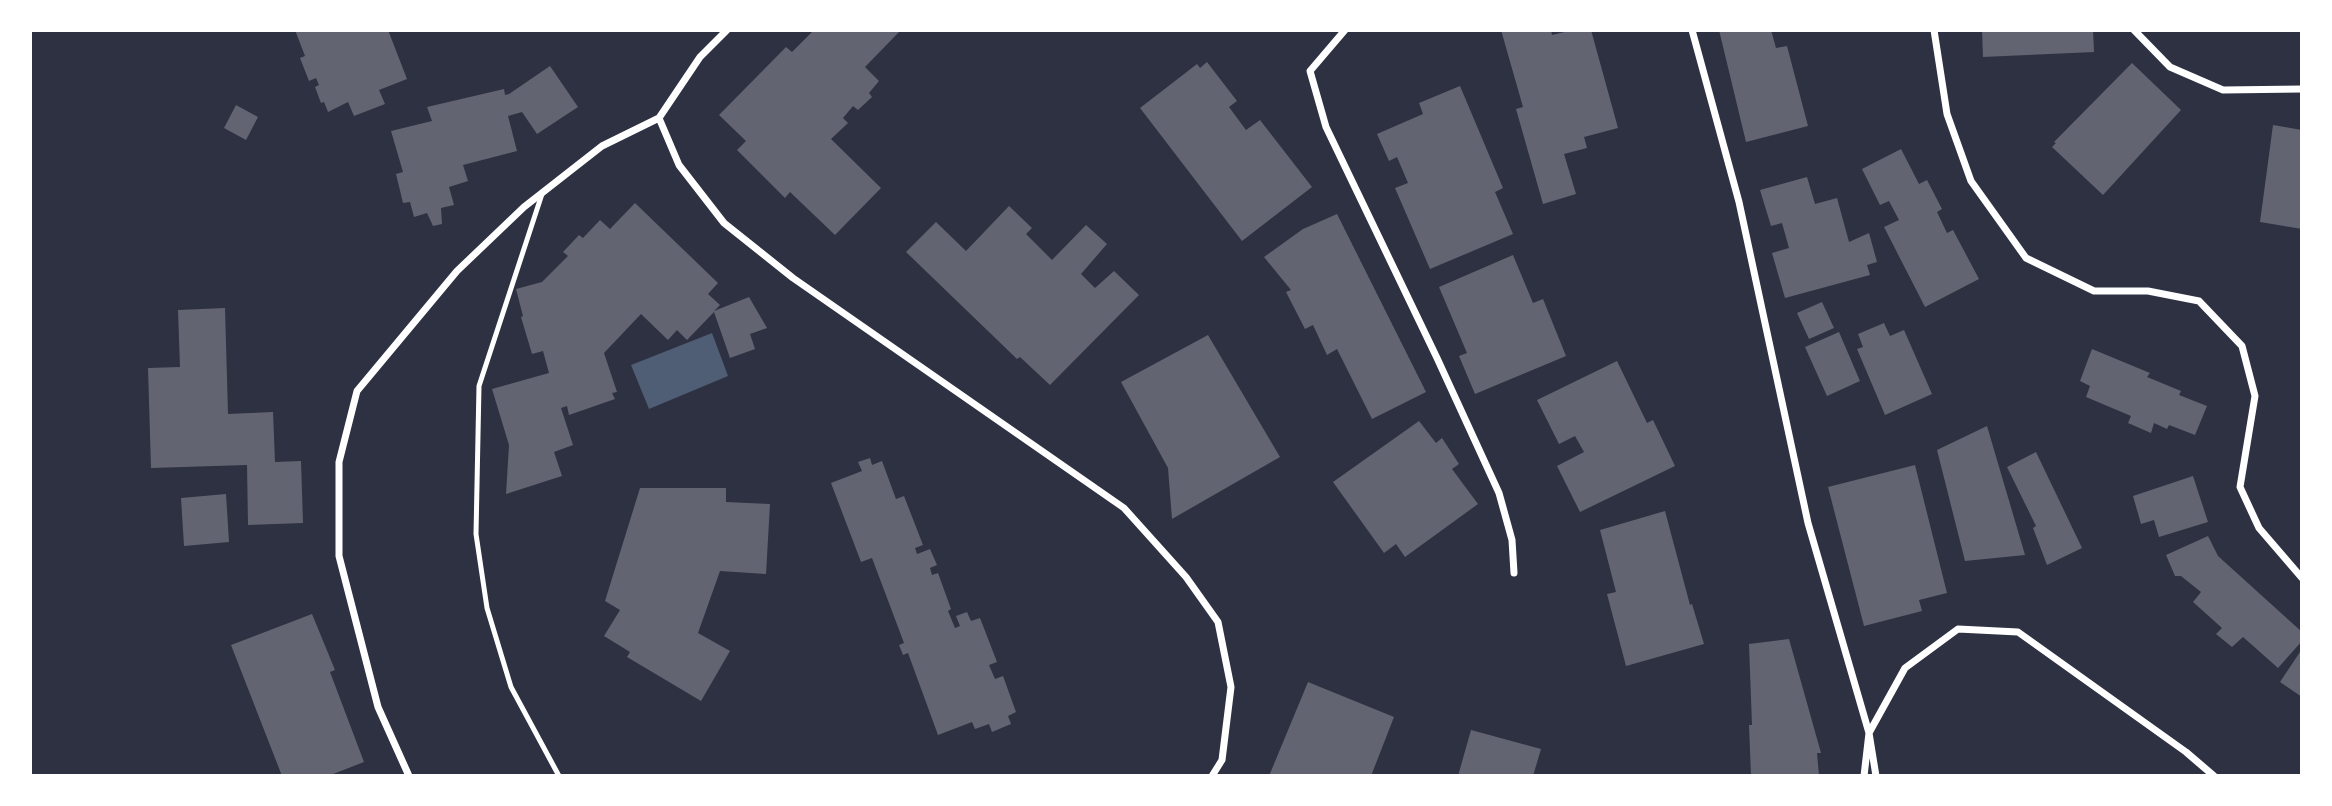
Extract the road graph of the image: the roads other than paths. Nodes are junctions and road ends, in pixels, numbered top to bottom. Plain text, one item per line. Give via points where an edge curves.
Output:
1 (727, 30) edge
2 (1345, 30) edge
3 (1692, 30) edge
4 (1934, 30) edge
5 (2134, 30) edge
6 (2302, 89) edge
7 (659, 118) junction
8 (542, 194) junction
9 (1514, 573) dead end
10 (2302, 578) edge
11 (1870, 733) junction
12 (409, 776) edge
13 (559, 776) edge
14 (1212, 776) edge
15 (1864, 776) edge
16 (1876, 776) edge
17 (2214, 776) edge

1 - 7 street via 700,57
2 - 9 street via 1310,71 1326,127 1500,493 1512,540
3 - 11 street via 1739,202 1808,523
4 - 10 street via 1947,114 1971,181 2026,258 2094,291 2148,291 2199,301 2242,346 2255,396 2240,486 2259,528
5 - 6 street via 2170,67 2223,90
7 - 8 street via 602,146
7 - 14 street via 679,165 724,223 793,278 1124,508 1186,577 1218,622 1231,687 1222,760
8 - 12 street via 457,271 357,391 339,463 340,556 378,706
8 - 13 lane via 479,386 475,534 487,608 511,687
11 - 15 street
11 - 16 street
11 - 17 street via 1905,668 1958,629 2018,632

